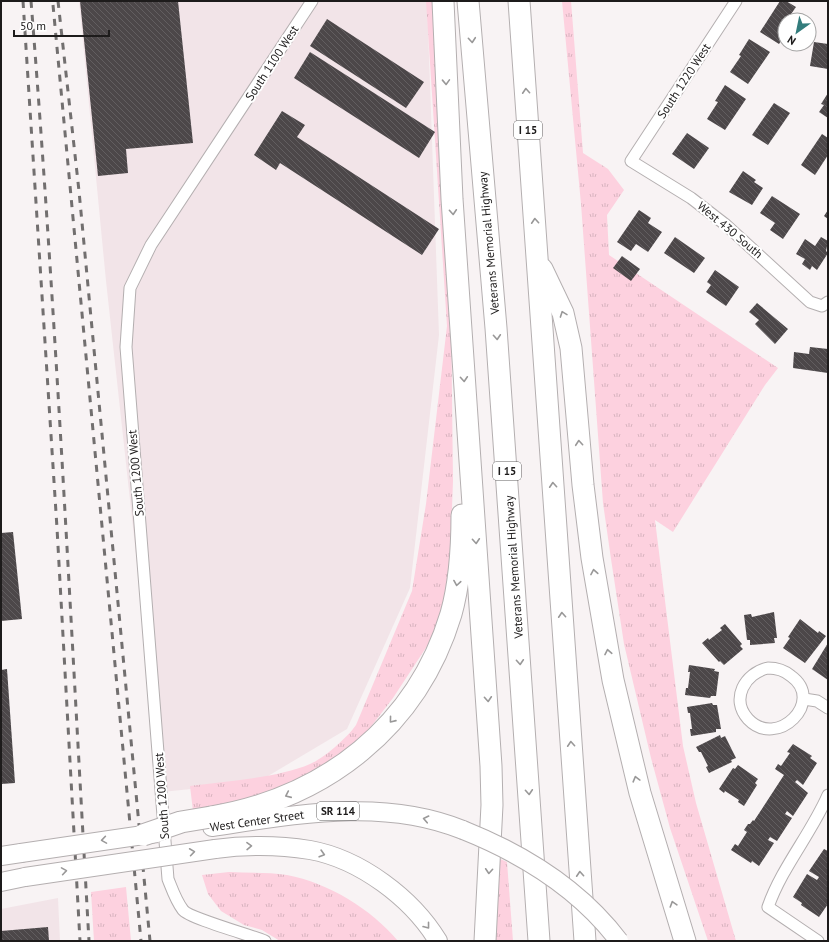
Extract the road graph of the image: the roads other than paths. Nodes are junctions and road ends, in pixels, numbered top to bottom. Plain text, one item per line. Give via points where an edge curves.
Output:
1 (312, 1) edge
2 (443, 1) edge
3 (468, 1) edge
4 (519, 1) edge
5 (734, 2) edge
6 (232, 125) joint
7 (631, 161) joint
8 (538, 260) junction
9 (825, 304) edge
10 (466, 405) junction
11 (804, 698) junction
12 (828, 708) edge
13 (828, 795) edge
14 (211, 822) junction
15 (143, 835) joint
16 (1, 856) edge
17 (1, 882) edge
18 (264, 941) edge
19 (438, 941) edge
20 (485, 941) edge
21 (539, 941) edge
22 (584, 941) edge
23 (619, 941) edge
24 (685, 941) edge
25 (818, 941) edge

1 - 6 street, South 1100 West
2 -> 10 highway
3 -> 21 highway, Veterans Memorial Highway / I 15 via 498,352
8 -> 4 highway, I 15
5 - 7 street, South 1220 West
6 - 18 street, South 1200 West via 151,245 130,288 126,347 168,879 184,911 199,919
7 - 9 street, West 430 South via 691,198 726,225 810,302
22 -> 8 highway, I 15
24 -> 8 highway via 638,785 610,660 592,558 578,433 574,364 568,328
10 -> 14 highway via 461,436 462,533 457,587 442,638 416,688 369,745 322,780 278,799
10 -> 20 highway via 492,774
11 - 11 street via 804,690 796,679 780,670 768,668 749,677 740,697 746,717 757,726 770,730 789,722
11 - 12 street via 817,701
13 - 25 street via 818,817 774,890 768,907
14 - 15 highway, bridge via 181,822
23 -> 14 main road, West Center Street / SR 114, bridge via 598,916 554,878 497,843 432,820 391,812 348,810
15 -> 16 main road, bridge
17 -> 19 main road, West Center Street, bridge via 215,849 260,846 310,850 333,857 372,876 394,892 420,917

